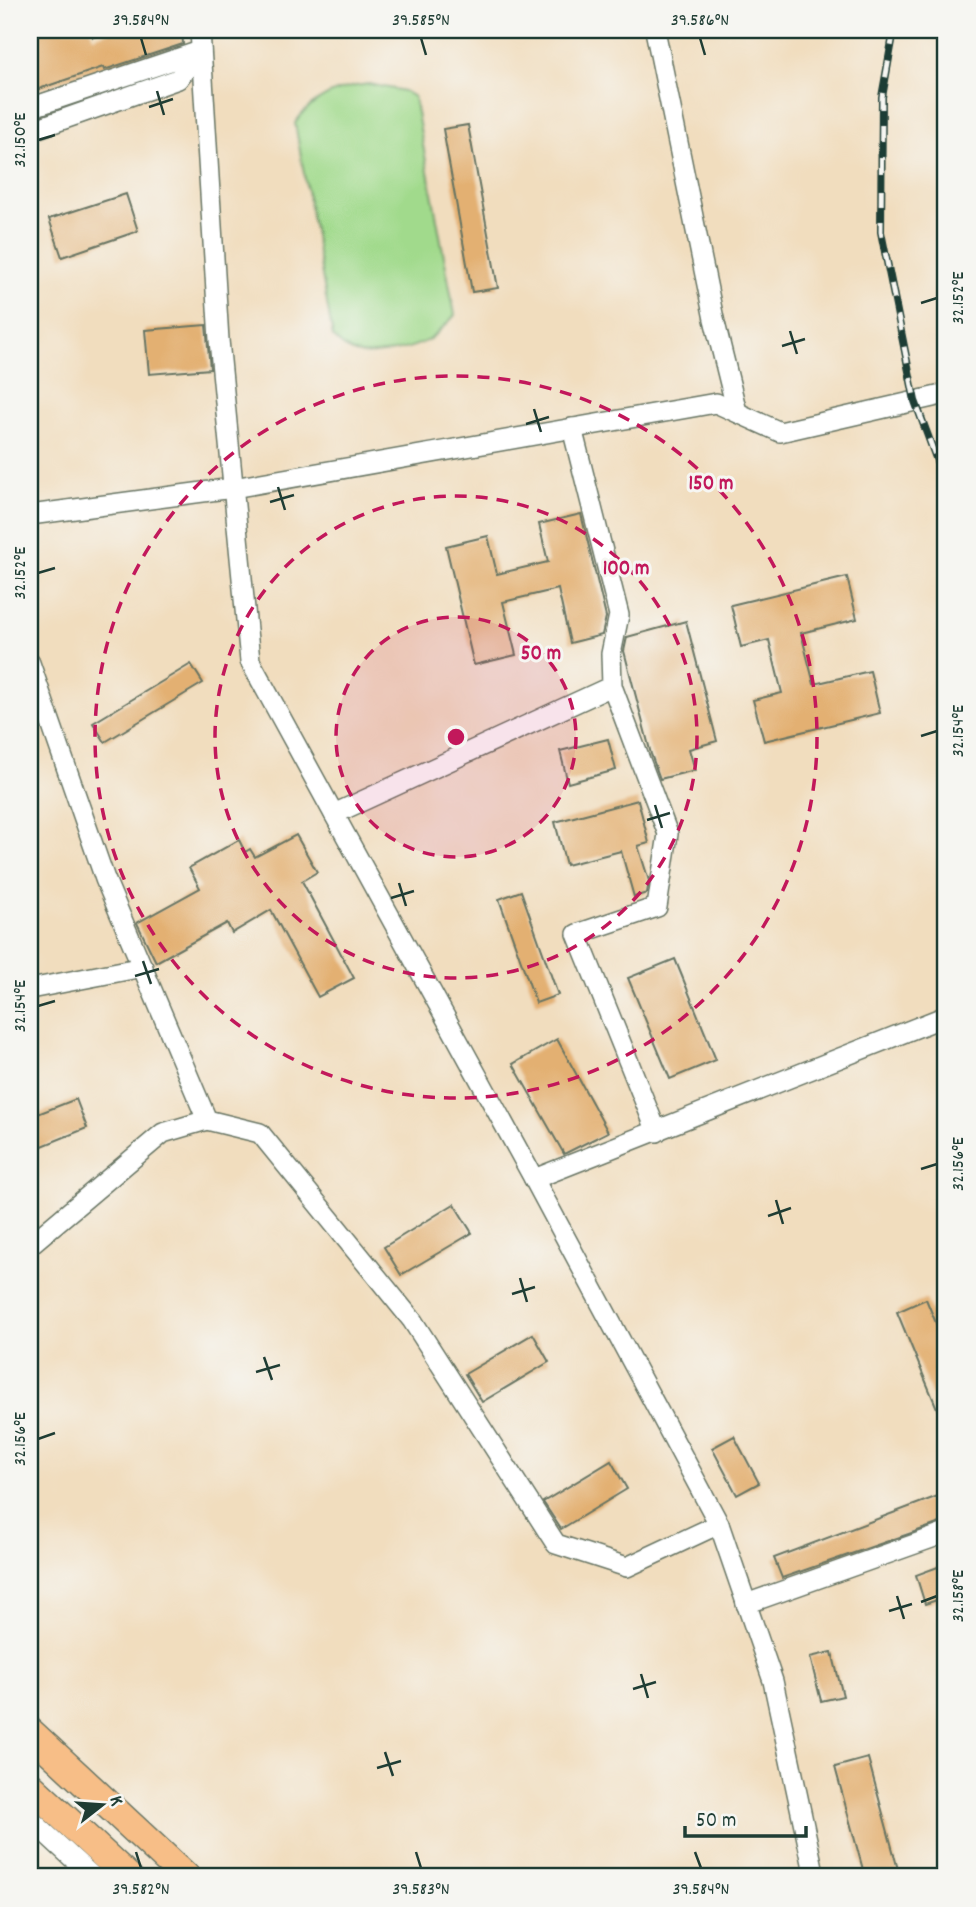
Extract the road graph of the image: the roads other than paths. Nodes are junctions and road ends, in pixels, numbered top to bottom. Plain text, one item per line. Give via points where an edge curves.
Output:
1 (200, 30) edge
2 (655, 30) edge
3 (201, 50) junction
4 (30, 108) edge
5 (30, 131) edge
6 (946, 394) edge
7 (737, 412) junction
8 (572, 428) junction
9 (233, 488) junction
10 (30, 515) edge
11 (30, 663) edge
12 (611, 686) junction
13 (334, 814) junction
14 (143, 967) junction
15 (30, 989) edge
16 (946, 1016) edge
17 (207, 1119) junction
18 (657, 1132) junction
19 (534, 1180) junction
20 (30, 1245) edge
21 (719, 1524) junction
22 (946, 1533) edge
23 (746, 1604) junction
24 (30, 1732) edge
25 (30, 1786) edge
26 (30, 1819) edge
27 (93, 1877) edge
28 (128, 1877) edge
29 (186, 1877) edge
30 (815, 1877) edge

1 - 3 street
2 - 7 street via 713,320
3 - 4 street
3 - 5 street via 178,79
3 - 9 street
6 - 7 street via 780,432
7 - 8 street via 716,403
8 - 9 street
8 - 12 street via 619,615 611,654
9 - 10 street
9 - 13 street via 250,661
11 - 14 street via 106,879
12 - 13 street
12 - 18 street via 668,834 657,907 577,934
13 - 19 street
14 - 15 street
14 - 17 street
16 - 18 street
17 - 20 street via 163,1133
17 - 21 street via 260,1133 412,1320 556,1544 627,1567
18 - 19 street
19 - 21 street
21 - 23 street
22 - 23 street
23 - 30 street via 773,1681
24 - 29 highway
25 - 28 highway
26 - 27 street

